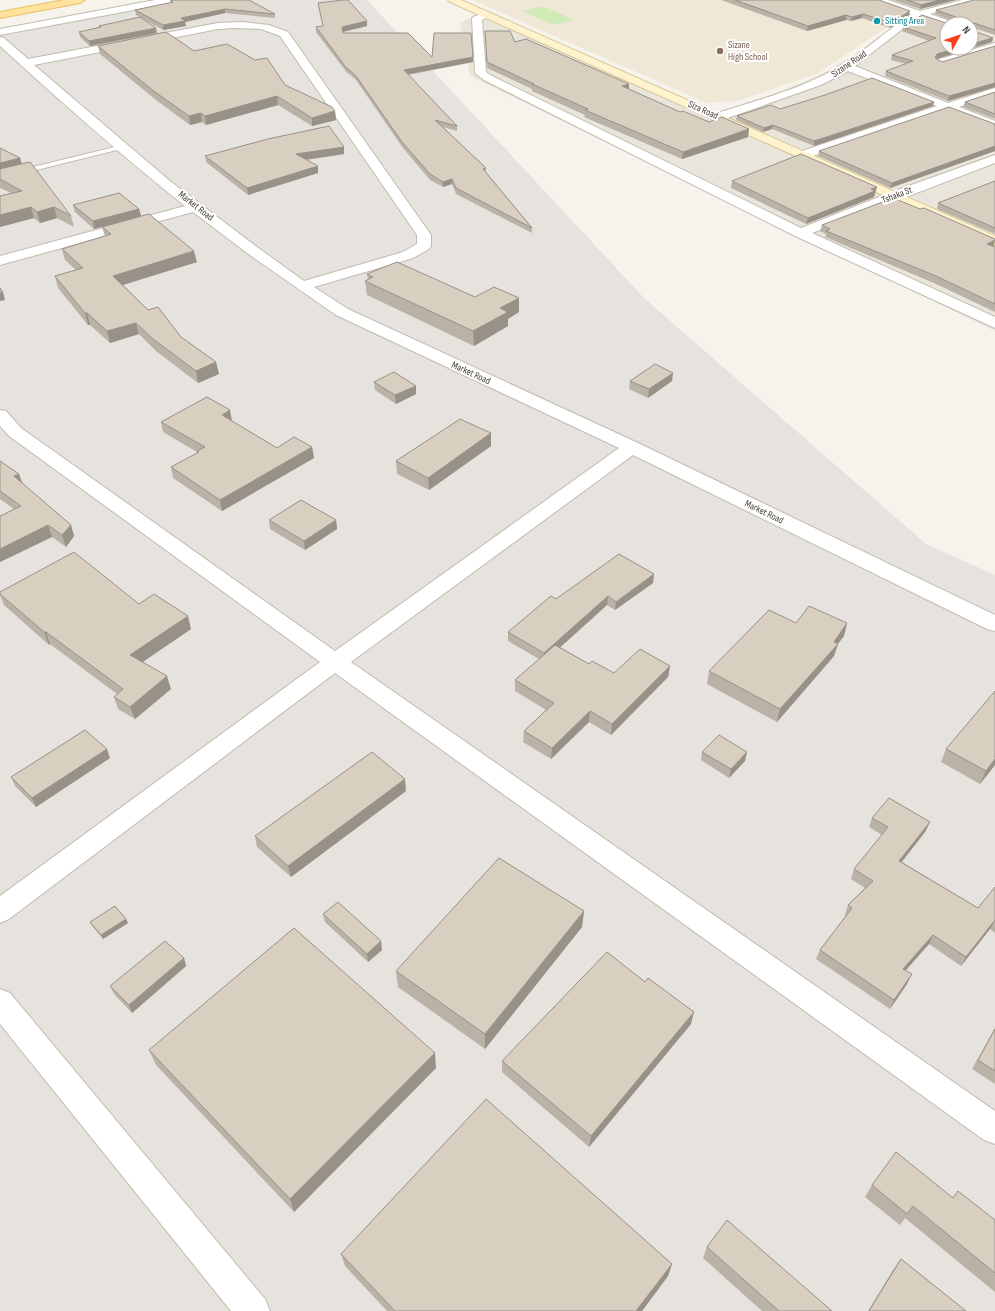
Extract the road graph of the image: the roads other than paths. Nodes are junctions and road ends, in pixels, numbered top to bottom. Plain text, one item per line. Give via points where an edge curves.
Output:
1 (40, 0) edge
2 (80, 0) edge
3 (172, 0) edge
4 (454, 0) edge
5 (878, 0) edge
6 (973, 0) edge
7 (0, 7) edge
8 (0, 14) edge
9 (486, 14) junction
10 (920, 14) junction
11 (939, 21) edge
12 (0, 32) edge
13 (0, 40) edge
14 (993, 41) edge
15 (940, 62) edge
16 (25, 63) junction
17 (847, 66) junction
18 (995, 91) edge
19 (947, 106) junction
20 (718, 117) junction
21 (995, 125) edge
22 (123, 147) junction
23 (802, 155) junction
24 (995, 159) edge
25 (0, 177) edge
26 (894, 196) junction
27 (196, 207) junction
28 (800, 233) junction
29 (995, 241) edge
30 (0, 261) edge
31 (302, 286) junction
32 (995, 323) edge
33 (0, 415) edge
34 (632, 448) junction
35 (995, 624) edge
36 (335, 662) junction
37 (0, 911) edge
38 (0, 1002) edge
39 (995, 1129) edge
40 (254, 1311) edge

1 - 7 main road
2 - 8 main road
3 - 12 street
4 - 9 street, Siza Road
5 - 10 street
6 - 10 street, Sizane Road
9 - 20 street, Siza Road
9 - 28 street via 477,19 481,73 488,78
10 - 11 street
10 - 17 street, Sizane Road
13 - 16 street, Market Road
14 - 15 street
16 - 22 street, Market Road
16 - 31 street via 218,26 264,27 284,34 424,235 424,246 408,255
17 - 19 street
17 - 20 street, Sizane Road via 807,88
18 - 19 street
19 - 21 street
19 - 23 street
20 - 23 street, Siza Road
22 - 25 lane
22 - 27 street, Market Road
23 - 26 street, Siza Road
24 - 26 street, Tshaka St
26 - 28 street, Tshaka St
26 - 29 street, Siza Road
27 - 30 street
27 - 31 street, Market Road
28 - 32 street
31 - 34 street, Market Road via 342,312 368,325
33 - 36 street via 15,432
34 - 35 street, Market Road
34 - 36 street
36 - 37 street
36 - 39 street
38 - 40 street

